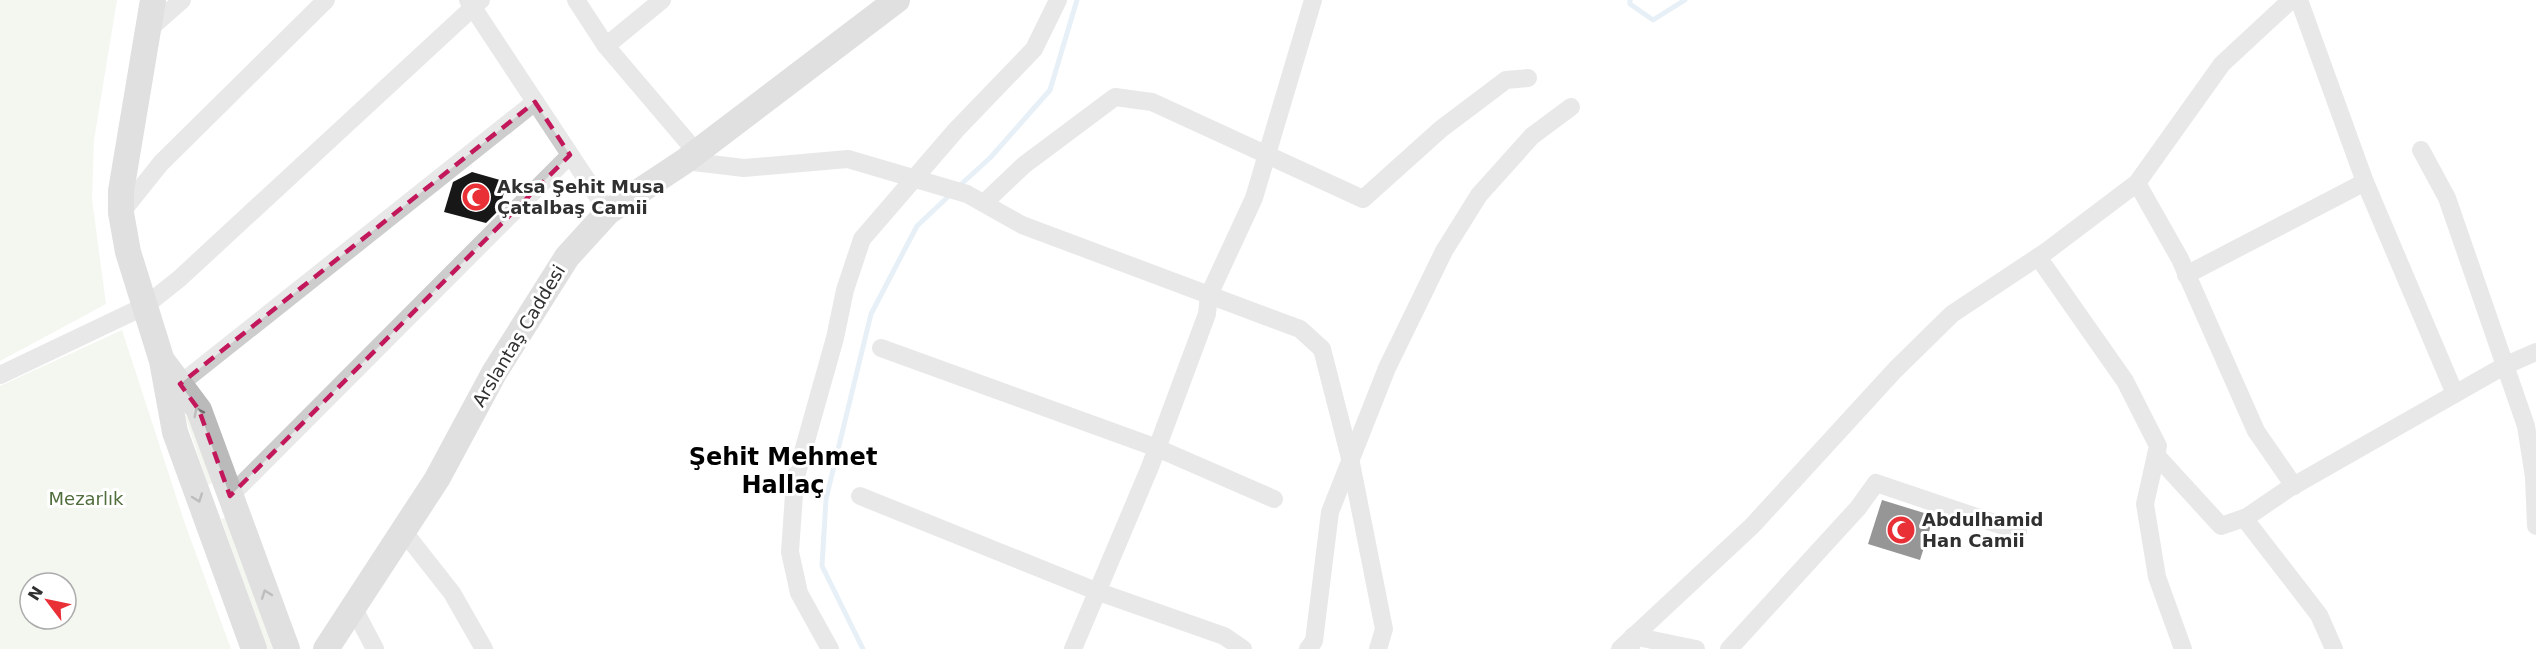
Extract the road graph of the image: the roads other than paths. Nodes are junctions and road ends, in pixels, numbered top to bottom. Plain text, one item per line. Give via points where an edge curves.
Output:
1 (153, 0) edge
2 (182, 0) edge
3 (326, 0) edge
4 (576, 0) edge
5 (662, 0) edge
6 (897, 0) edge
7 (1058, 0) edge
8 (1313, 0) edge
9 (2291, 0) edge
10 (2299, 0) edge
11 (474, 3) edge
12 (147, 31) junction
13 (606, 46) junction
14 (1528, 78) dead end
15 (536, 102) junction
16 (1571, 107) dead end
17 (2421, 150) dead end
18 (1267, 154) junction
19 (570, 155) junction
20 (691, 157) junction
21 (920, 182) junction
22 (2365, 182) junction
23 (2137, 183) junction
24 (984, 204) junction
25 (608, 212) junction
26 (121, 213) junction
27 (2038, 257) junction
28 (2186, 275) junction
29 (1209, 295) junction
30 (145, 306) junction
31 (881, 348) dead end
32 (2536, 352) edge
33 (162, 361) junction
34 (2504, 366) junction
35 (0, 375) edge
36 (180, 384) junction
37 (2455, 394) junction
38 (1156, 448) junction
39 (2156, 455) junction
40 (1350, 458) junction
41 (2294, 486) junction
42 (230, 496) junction
43 (860, 496) dead end
44 (1274, 499) dead end
45 (2244, 518) junction
46 (2536, 526) edge
47 (2018, 531) dead end
48 (404, 532) junction
49 (1096, 591) junction
50 (353, 607) junction
51 (1632, 643) edge
52 (254, 649) edge
53 (286, 649) edge
54 (326, 649) edge
55 (375, 649) edge
56 (484, 649) edge
57 (830, 649) edge
58 (1073, 649) edge
59 (1243, 649) edge
60 (1308, 649) edge
61 (1378, 649) edge
62 (1620, 649) edge
63 (1696, 649) edge
64 (1729, 649) edge
65 (2183, 649) edge
66 (2334, 649) edge

1 - 12 main road
2 - 12 street
3 - 26 street via 161,163
4 - 13 street
5 - 13 street
6 - 20 main road, Arslantaş Caddesi
7 - 21 street via 1034,49 956,130
8 - 18 street
9 - 23 street via 2222,64
10 - 22 street
11 - 15 street
11 - 30 street via 179,279
12 - 26 main road
13 - 20 street
14 - 18 street via 1506,80 1441,129 1363,199
15 - 19 street
15 - 36 street
16 - 40 street via 1532,136 1473,204 1444,251 1402,336
17 - 34 street via 2447,198
18 - 24 street via 1152,102 1115,97 1024,165
18 - 29 street via 1254,198
19 - 25 street
19 - 42 street
20 - 21 street via 744,168 848,159
20 - 25 main road, Arslantaş Caddesi
21 - 24 street via 967,194
21 - 57 street via 862,239 795,480 790,552 799,593
22 - 28 street
22 - 37 street
23 - 27 street
23 - 28 street
24 - 29 street via 1022,225
25 - 48 main road, Arslantaş Caddesi via 555,273
26 - 30 main road
27 - 39 street via 2125,381 2158,446
27 - 51 street via 1952,314 1895,370 1752,526
28 - 41 street via 2256,431
29 - 38 street via 1207,314
29 - 40 street via 1300,329 1322,350
30 - 33 main road
30 - 35 street
31 - 38 street
32 - 34 street
33 - 36 main road
33 -> 52 main road via 175,432
34 - 37 street
34 - 46 street via 2526,426
42 -> 36 main road via 199,410
37 - 41 street
38 - 44 street
38 - 49 street
39 - 45 street via 2221,526
39 - 65 street via 2145,504 2157,577
40 - 60 street via 1330,512 1314,641
40 - 61 street via 1384,629
41 - 45 street
53 -> 42 main road
43 - 49 street
45 - 66 street via 2319,615
47 - 64 street via 1876,483 1858,508
48 - 50 main road, Arslantaş Caddesi
48 - 56 street via 452,593
49 - 58 street
49 - 59 street via 1224,636
50 - 54 main road, Arslantaş Caddesi
50 - 55 street
51 - 62 street
51 - 63 street

